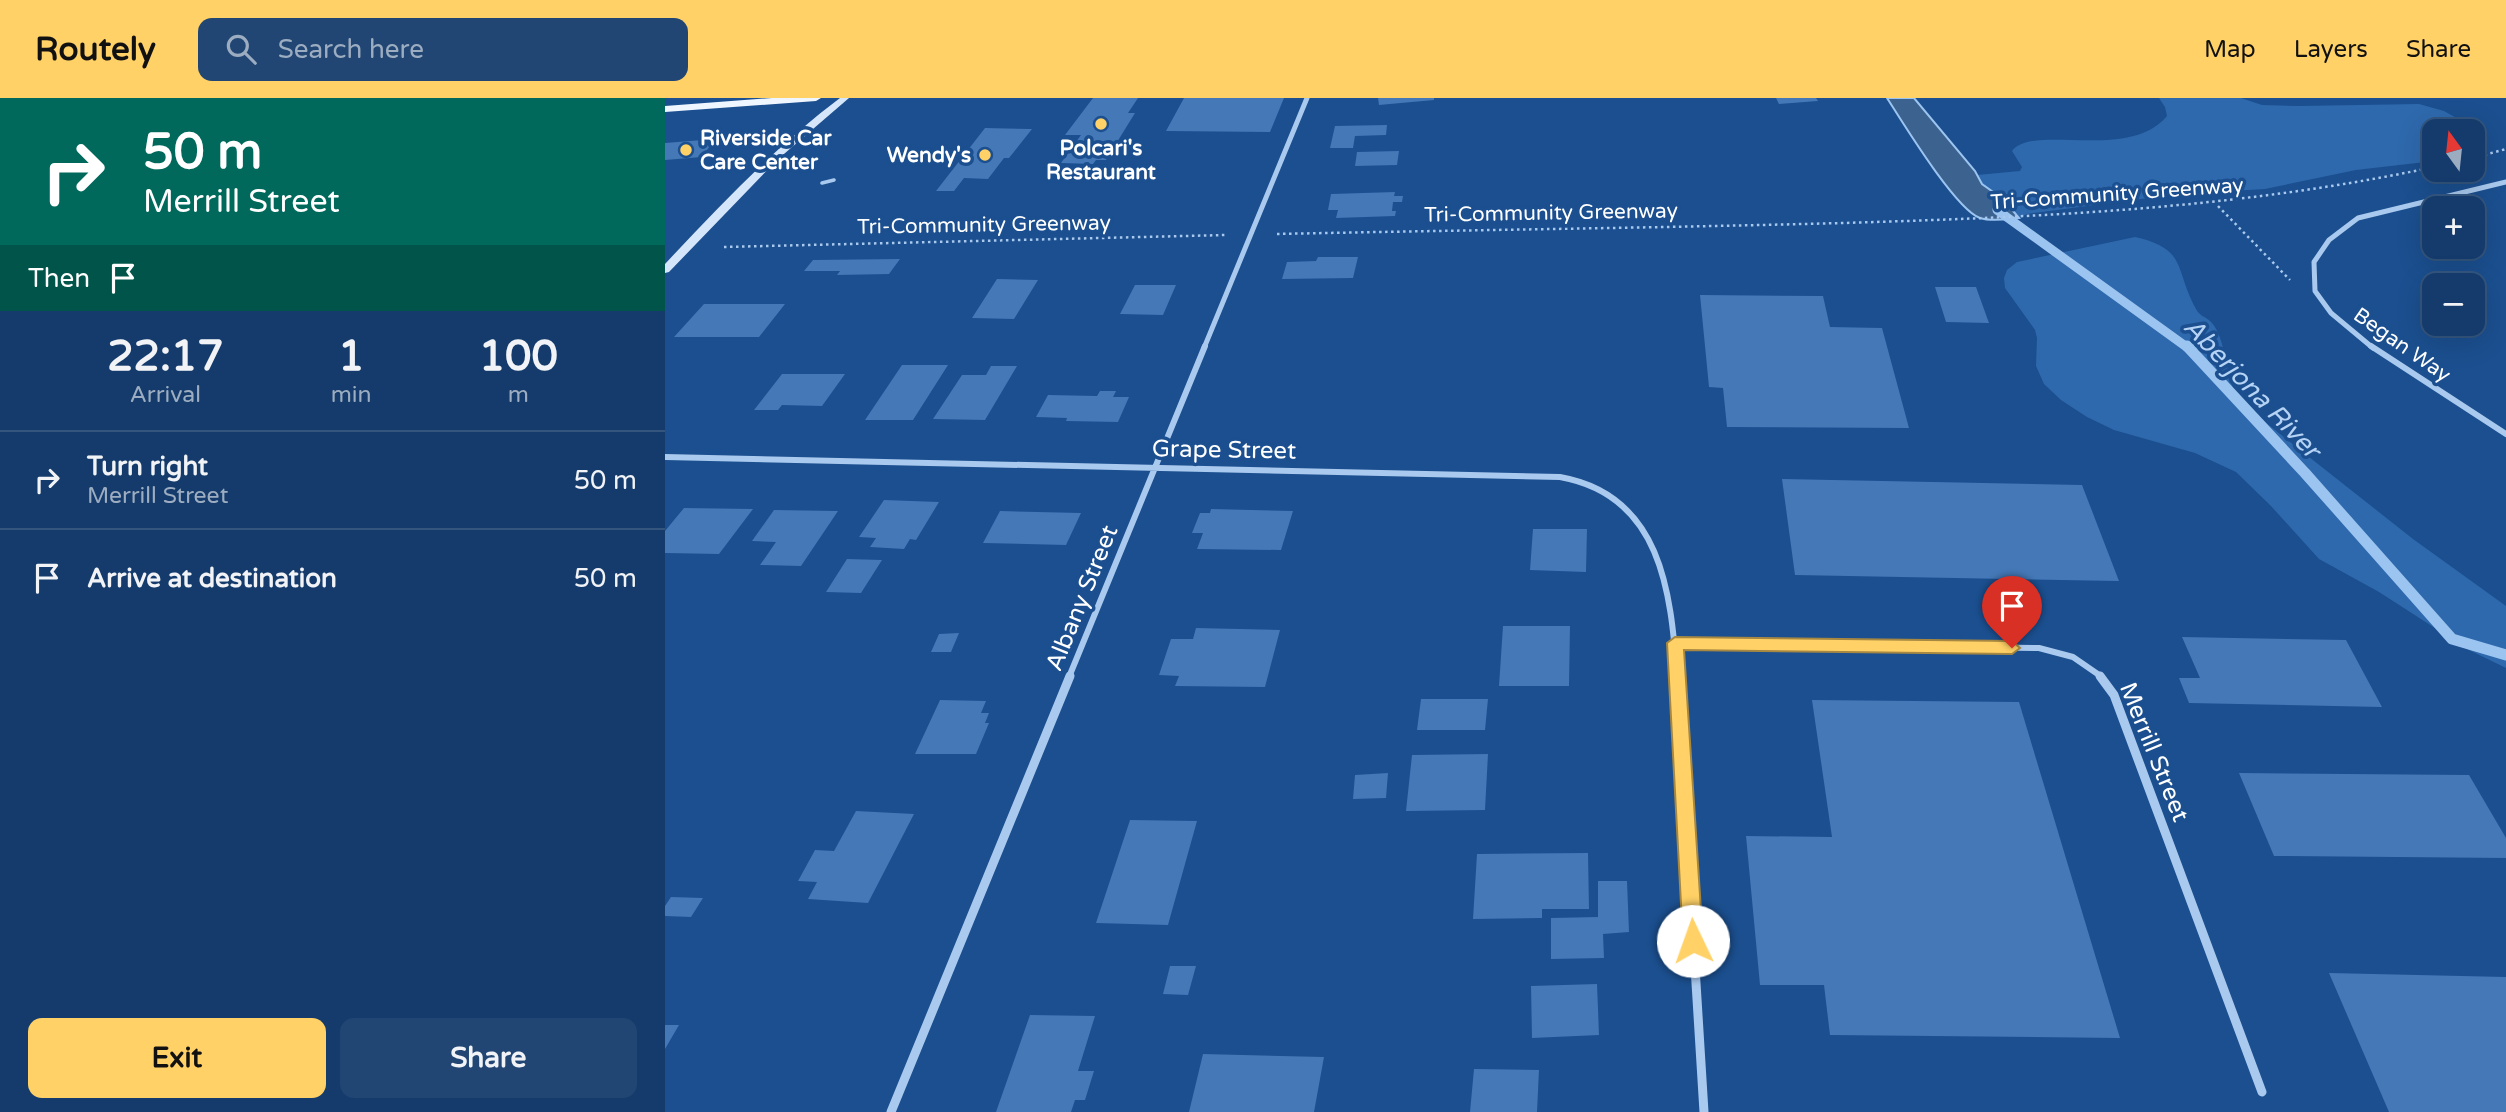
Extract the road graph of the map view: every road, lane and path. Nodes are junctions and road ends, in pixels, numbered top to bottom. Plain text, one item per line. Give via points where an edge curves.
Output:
1 (816, 98) edge
2 (845, 98) edge
3 (1307, 98) edge
4 (665, 109) edge
5 (2506, 149) edge
6 (2485, 155) edge
7 (2422, 170) edge
8 (834, 180) dead end
9 (2506, 182) edge
10 (822, 183) dead end
11 (1250, 235) junction
12 (685, 248) junction
13 (665, 270) edge
14 (2506, 434) edge
15 (665, 457) edge
16 (1157, 467) junction
17 (1675, 643) junction
18 (2262, 1092) dead end
19 (891, 1112) edge
20 (1704, 1112) edge

1 - 4 main road
2 - 12 main road via 808,125
3 - 11 street, Albany Street
5 - 6 path
7 - 11 path, Tri-Community Greenway via 2218,205 2045,216
8 - 10 lane
9 - 14 street, Began Way via 2358,218 2329,240 2314,262 2315,291 2358,338
11 - 12 path, Tri-Community Greenway
11 - 16 street, Albany Street
12 - 13 main road
15 - 16 street, Grape Street
16 - 17 street, Grape Street via 1591,481 1627,508 1649,542 1669,594
16 - 19 street, Albany Street
17 - 18 street, Merrill Street via 2039,648 2074,657 2094,669 2114,695
17 - 20 street, Grape Street

